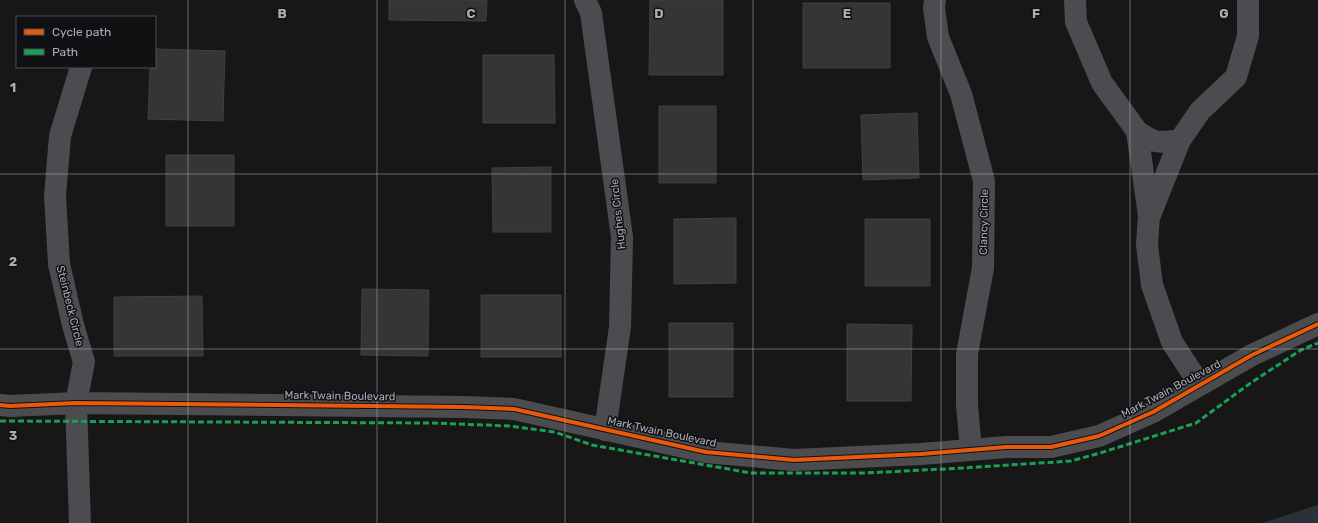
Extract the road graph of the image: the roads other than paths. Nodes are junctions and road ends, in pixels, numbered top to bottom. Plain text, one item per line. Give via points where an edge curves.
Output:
1 (585, 0) edge
2 (935, 0) edge
3 (1075, 0) edge
4 (1248, 0) edge
5 (81, 68) edge
6 (1137, 131) junction
7 (1180, 140) junction
8 (1149, 216) junction
9 (1318, 324) edge
10 (1200, 385) junction
11 (76, 403) junction
12 (0, 405) edge
13 (605, 430) junction
14 (971, 450) junction
15 (80, 523) edge

1 - 13 street, Hughes Circle via 591,13 622,237 620,327
2 - 14 street, Clancy Circle via 938,37 961,94 984,181 983,268 967,354
3 - 6 street via 1076,22 1102,83
4 - 7 street via 1248,36 1236,77 1200,111
5 - 11 street, Steinbeck Circle via 60,136 55,196 59,264 84,362
6 - 7 street via 1149,140 1163,143
6 - 8 street
7 - 8 street
8 - 10 street via 1147,245 1152,285 1172,342
9 - 10 street, Mark Twain Boulevard via 1252,354
10 - 14 street, Mark Twain Boulevard via 1153,412 1099,436 1051,447
11 - 12 street, Mark Twain Boulevard
11 - 13 street, Mark Twain Boulevard via 507,408
11 - 15 street, Steinbeck Circle
13 - 14 street, Mark Twain Boulevard via 706,452 794,460

